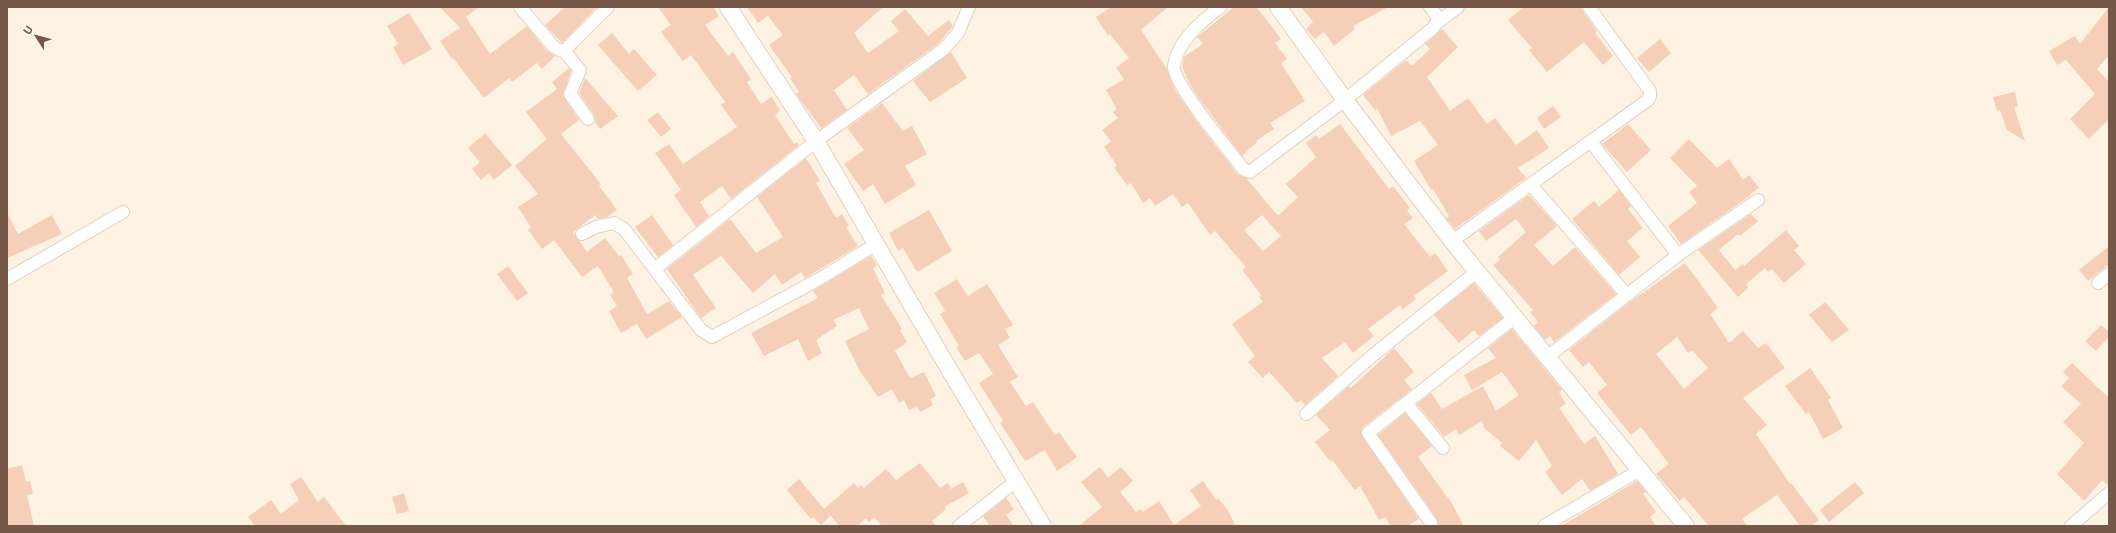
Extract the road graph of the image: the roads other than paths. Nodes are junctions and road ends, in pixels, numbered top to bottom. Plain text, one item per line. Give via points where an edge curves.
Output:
1 (520, 7) edge
2 (608, 7) edge
3 (728, 7) edge
4 (969, 7) edge
5 (1220, 7) edge
6 (1278, 7) edge
7 (1430, 7) edge
8 (1458, 7) edge
9 (1589, 7) edge
10 (1438, 22) junction
11 (564, 51) junction
12 (1345, 100) junction
13 (588, 120) dead end
14 (816, 141) junction
15 (1591, 142) junction
16 (1531, 185) junction
17 (1758, 200) dead end
18 (123, 212) dead end
19 (582, 234) dead end
20 (1452, 242) junction
21 (876, 244) junction
22 (1678, 255) junction
23 (656, 268) junction
24 (1476, 272) junction
25 (2109, 274) edge
26 (7, 279) edge
27 (2098, 283) dead end
28 (1627, 295) junction
29 (1514, 318) junction
30 (1546, 358) junction
31 (1406, 403) junction
32 (1306, 414) dead end
33 (1442, 448) dead end
34 (1640, 470) junction
35 (1016, 482) junction
36 (2109, 493) edge
37 (1431, 523) dead end
38 (959, 526) edge
39 (1043, 526) edge
40 (1544, 526) edge
41 (1686, 526) edge
42 (2072, 526) edge

1 - 11 street via 553,46
2 - 11 street
3 - 14 street
4 - 14 street via 958,33 944,49
5 - 12 street via 1187,38 1174,67 1183,90 1246,172 1250,172
6 - 12 street
7 - 10 street via 1439,18
8 - 10 street
9 - 15 street via 1645,83 1650,96 1641,106
10 - 12 street
11 - 13 street via 580,70 570,94
12 - 20 street
14 - 21 street
14 - 23 street
15 - 16 street
15 - 22 street
16 - 20 street
16 - 28 street
17 - 22 street
18 - 26 street
19 - 23 street via 606,224 620,225
20 - 24 street
21 - 23 street via 712,337 701,330
21 - 35 street
22 - 28 street
24 - 29 street
24 - 32 street via 1372,356
25 - 27 street
28 - 30 street
29 - 30 street
29 - 31 street
30 - 34 street
31 - 33 street
31 - 37 street via 1368,432
34 - 40 street
34 - 41 street
35 - 38 street
35 - 39 street
36 - 42 street

